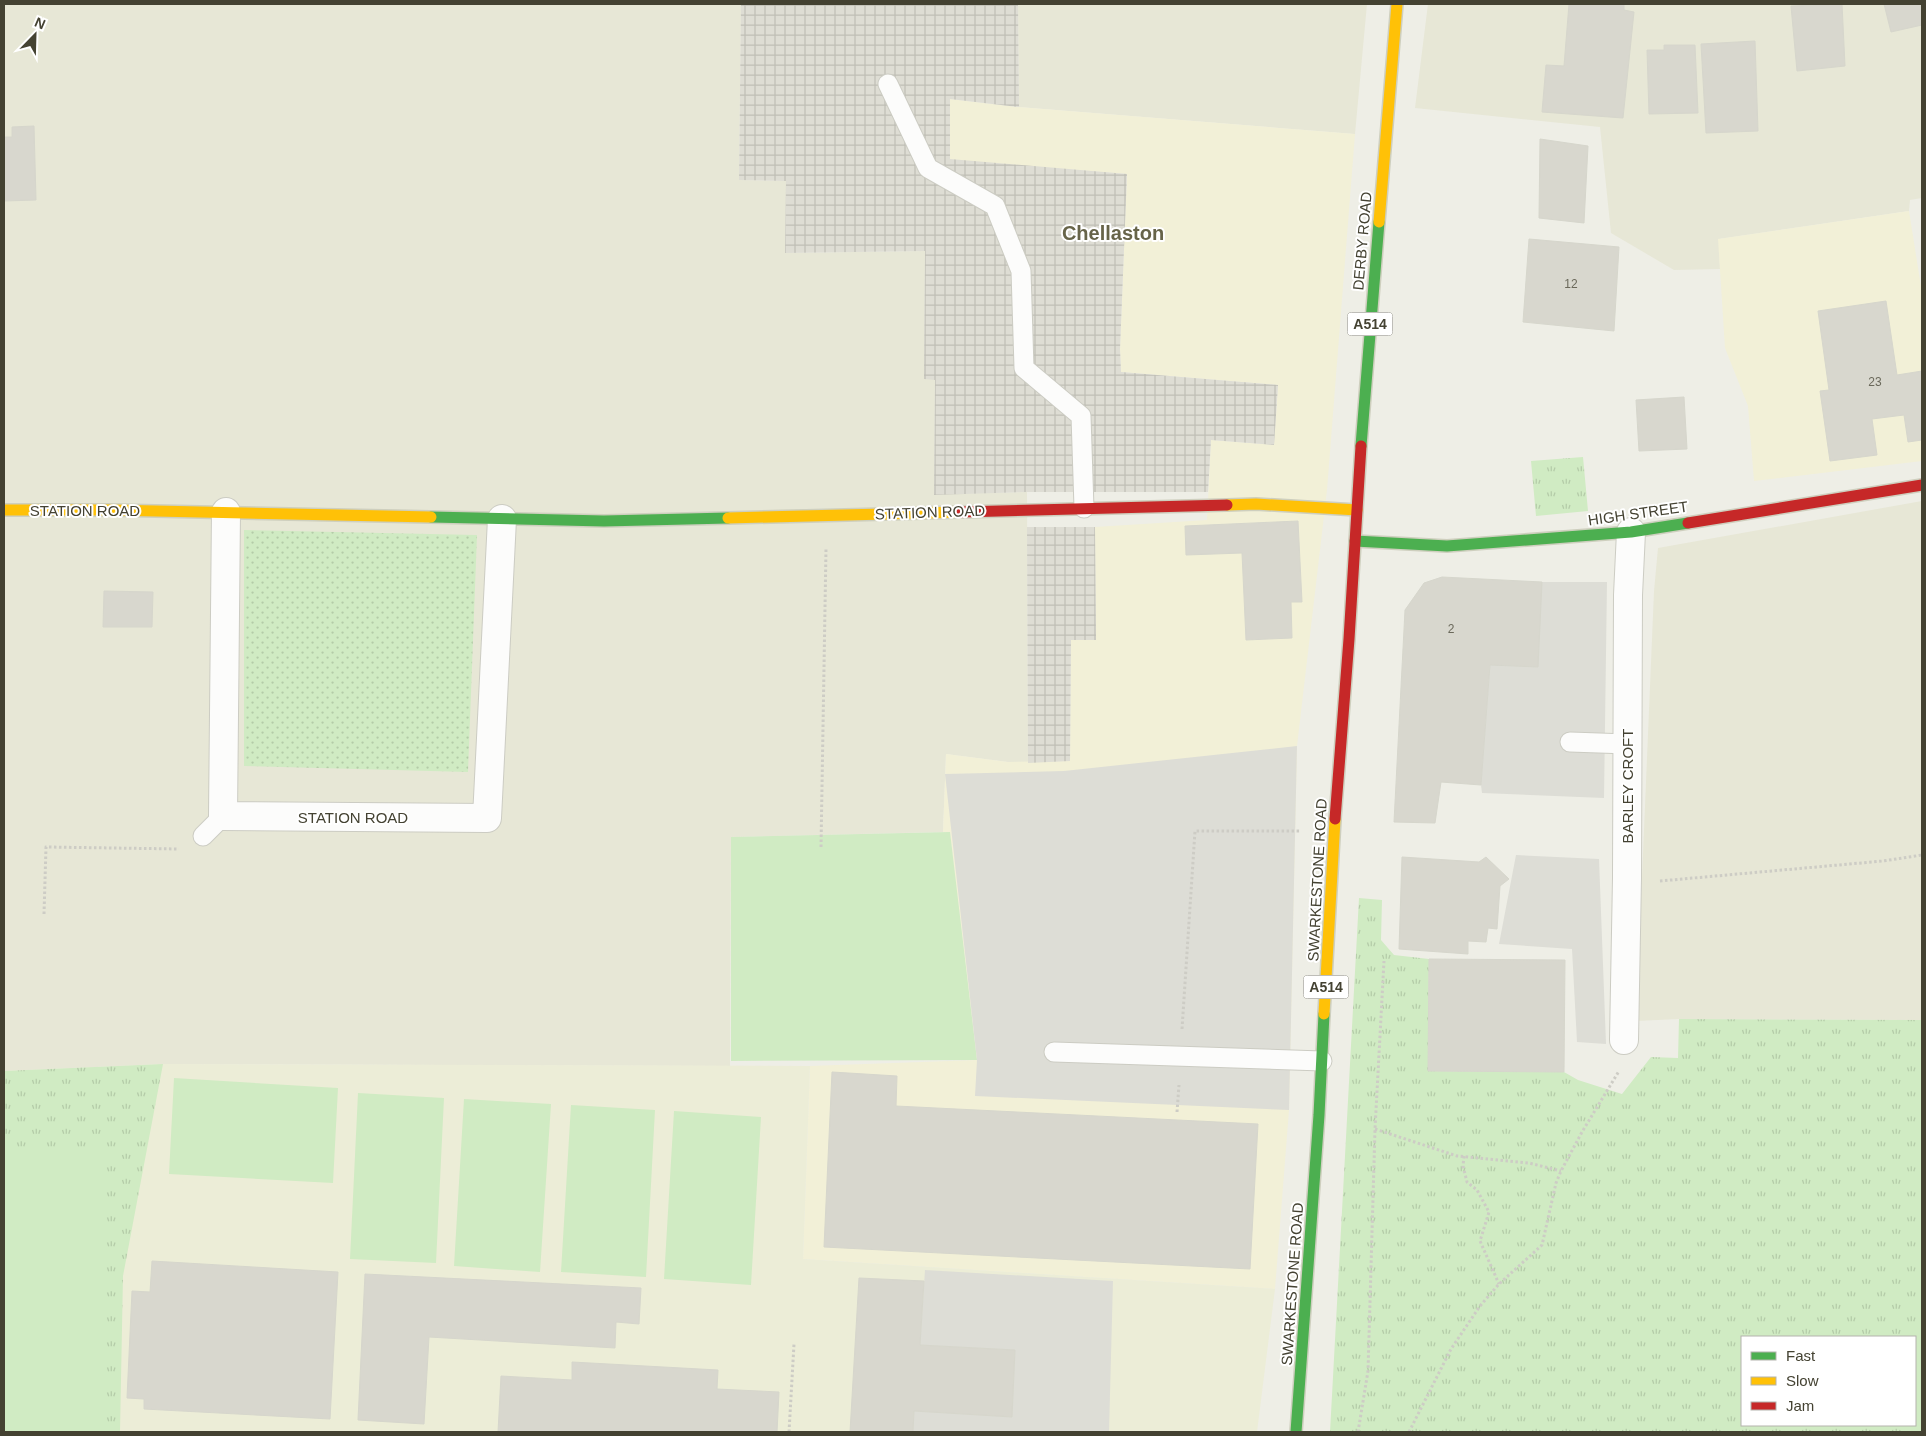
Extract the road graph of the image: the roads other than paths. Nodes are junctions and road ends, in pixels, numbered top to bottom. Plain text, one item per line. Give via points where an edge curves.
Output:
1 (1397, 4) edge
2 (888, 84) dead end
3 (1922, 485) edge
4 (1084, 508) junction
5 (4, 510) edge
6 (1357, 510) junction
7 (226, 512) junction
8 (502, 518) junction
9 (1631, 532) junction
10 (1355, 541) junction
11 (1570, 742) dead end
12 (1628, 744) junction
13 (223, 816) junction
14 (203, 836) road end
15 (1624, 1040) road end
16 (1054, 1052) dead end
17 (1322, 1061) junction
18 (1296, 1432) edge

1 - 6 street, DERBY ROAD / A514
2 - 4 lane via 928,168 995,206 1021,271 1024,368 1081,416
3 - 9 street, HIGH STREET
4 - 6 street, STATION ROAD via 1256,504
4 - 8 street, STATION ROAD via 604,521
5 - 7 street, STATION ROAD
6 - 10 street, SWARKESTONE ROAD / A514
7 - 8 street, STATION ROAD
7 - 13 street
8 - 13 street, STATION ROAD via 487,818
9 - 10 street, HIGH STREET via 1447,546
9 - 12 street, BARLEY CROFT
10 - 17 street, SWARKESTONE ROAD / A514 via 1334,832
11 - 12 lane
12 - 15 street, BARLEY CROFT
13 - 14 lane
16 - 17 lane
17 - 18 street, SWARKESTONE ROAD / A514

